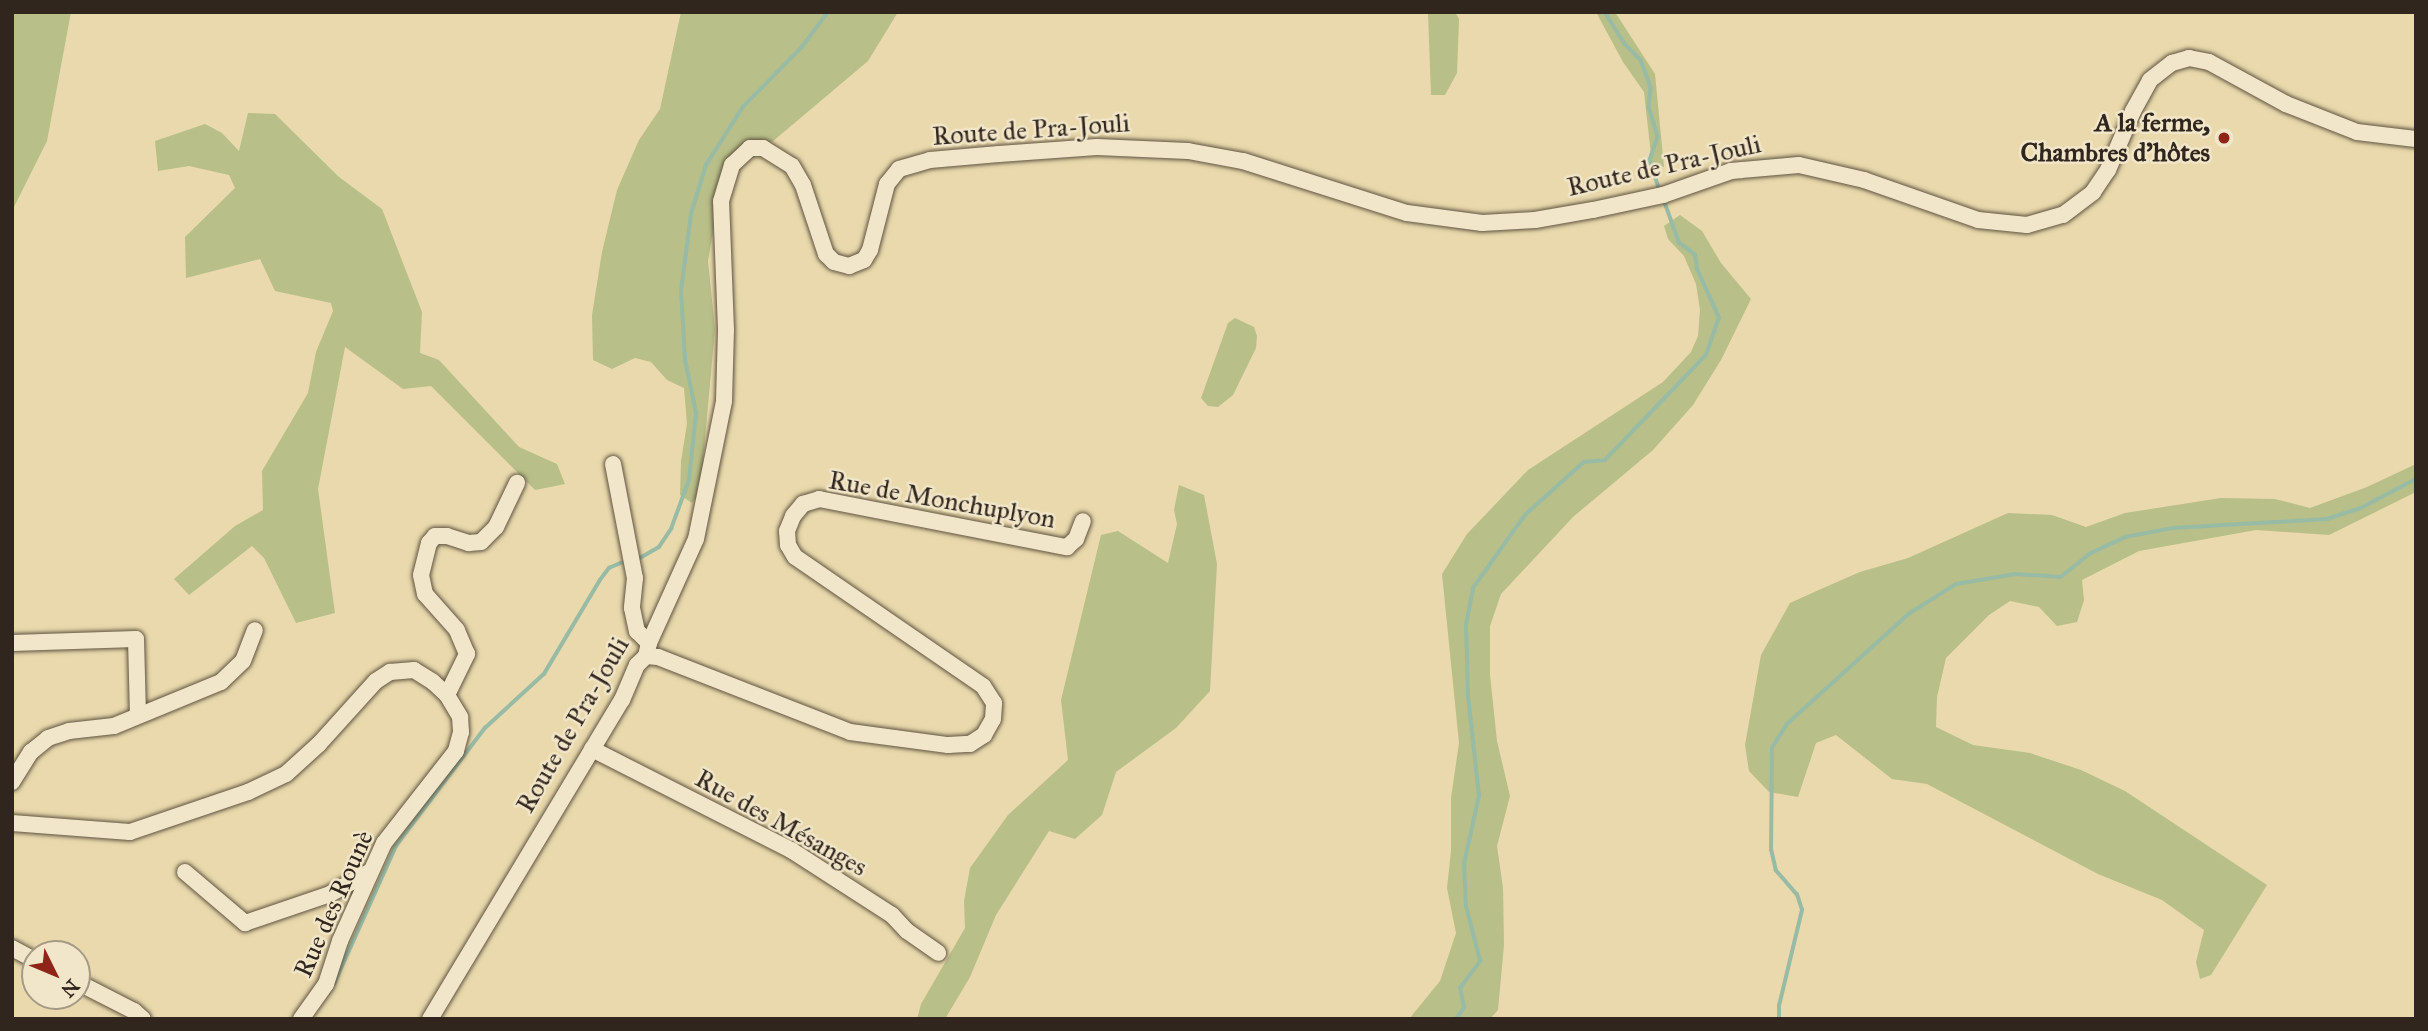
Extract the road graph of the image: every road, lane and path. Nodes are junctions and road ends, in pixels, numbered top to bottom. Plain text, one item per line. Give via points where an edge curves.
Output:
1 (2416, 139) edge
2 (613, 464) dead end
3 (517, 483) dead end
4 (1083, 521) dead end
5 (255, 629) dead end
6 (12, 643) edge
7 (647, 650) junction
8 (447, 695) junction
9 (138, 714) junction
10 (592, 749) junction
11 (12, 782) edge
12 (12, 823) edge
13 (372, 870) junction
14 (185, 873) dead end
15 (938, 953) dead end
16 (91, 989) edge
17 (142, 1019) edge
18 (301, 1019) edge
19 (430, 1019) edge

1 - 7 street, Route de Pra-Jouli via 2357,132 2286,104 2200,58 2172,63 2155,74 2142,92 2108,170 2093,192 2063,215 2027,225 1979,220 1835,171 1780,164 1731,171 1663,195 1593,210 1482,223 1408,214 1243,161 1155,147 1097,146 906,165 893,173 887,184 870,250 859,264 849,266 826,254 792,166 763,148 750,148 732,165 721,201 724,401 700,525
2 - 7 street via 635,578 632,608
3 - 8 street via 496,527 481,542 435,536 429,543 421,575 425,594 457,630 467,654
4 - 7 street, Rue de Monchuplyon via 1067,547 819,499 803,504 793,516 787,531 795,557 982,686 994,703 993,719 984,735 970,744 850,732
5 - 9 street via 243,661 221,682
6 - 9 street via 136,639
7 - 10 street, Route de Pra-Jouli
8 - 12 street, Rue des Rounè via 414,670 390,672 286,774 248,792 130,832
8 - 13 street, Rue des Rounè via 460,717 456,751 384,843
9 - 11 street via 114,726 48,738 31,752
10 - 15 street, Rue des Mésanges via 791,850 892,915
10 - 19 street, Route de Pra-Jouli
13 - 14 street via 330,894 245,923
13 - 18 street, Rue des Rounè via 326,984
16 - 17 street

